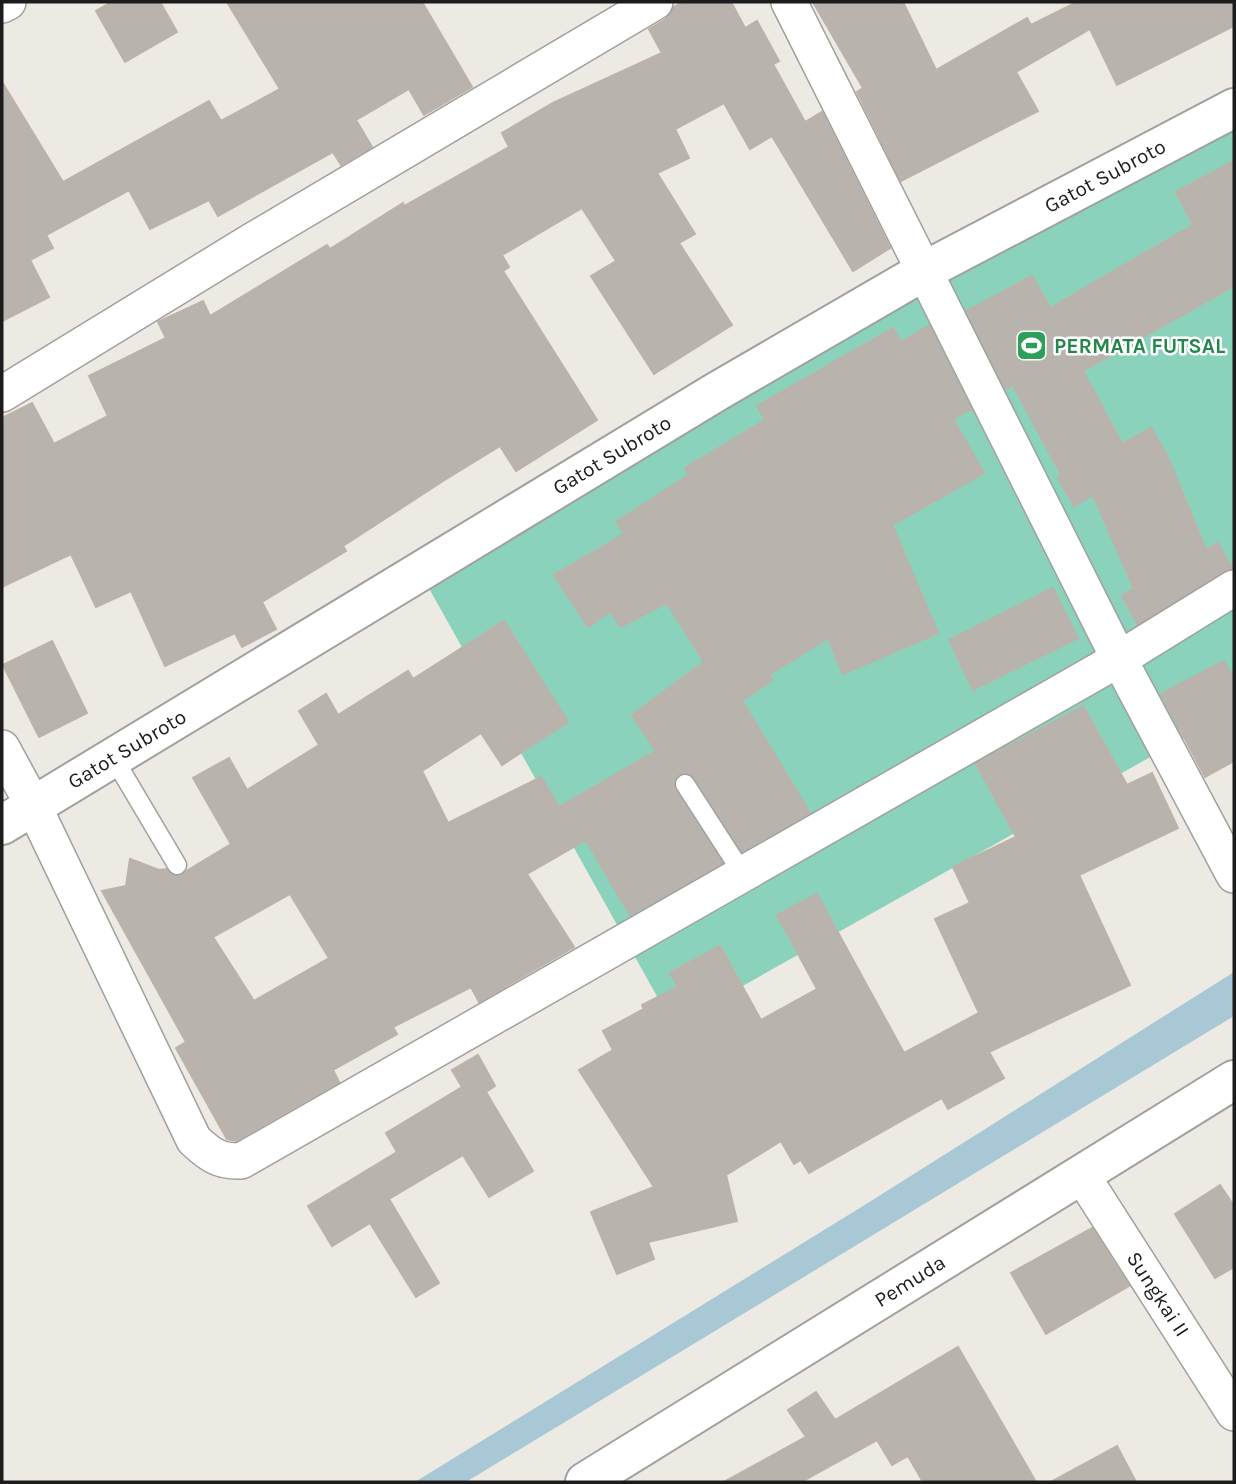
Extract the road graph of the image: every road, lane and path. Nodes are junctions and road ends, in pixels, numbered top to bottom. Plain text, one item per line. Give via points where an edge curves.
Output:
1 (8, 2) edge
2 (655, 2) edge
3 (789, 2) edge
4 (2, 5) edge
5 (1232, 114) edge
6 (926, 270) junction
7 (2, 394) edge
8 (1234, 588) edge
9 (1119, 659) junction
10 (2, 748) edge
11 (113, 757) junction
12 (685, 784) dead end
13 (17, 815) edge
14 (177, 865) dead end
15 (743, 874) junction
16 (1234, 875) edge
17 (1234, 1080) edge
18 (1081, 1174) junction
19 (1234, 1413) edge
20 (585, 1482) edge

1 - 4 street
2 - 7 street
3 - 6 street
5 - 6 street, Gatot Subroto
6 - 9 street
6 - 11 street, Gatot Subroto
8 - 9 street
9 - 15 street
9 - 16 street
10 - 13 street
11 - 13 street, Gatot Subroto
11 - 14 lane
12 - 15 lane
13 - 15 street via 194,1140 224,1162 242,1161
17 - 18 street, Pemuda
18 - 19 street, Sungkai II
18 - 20 street, Pemuda

